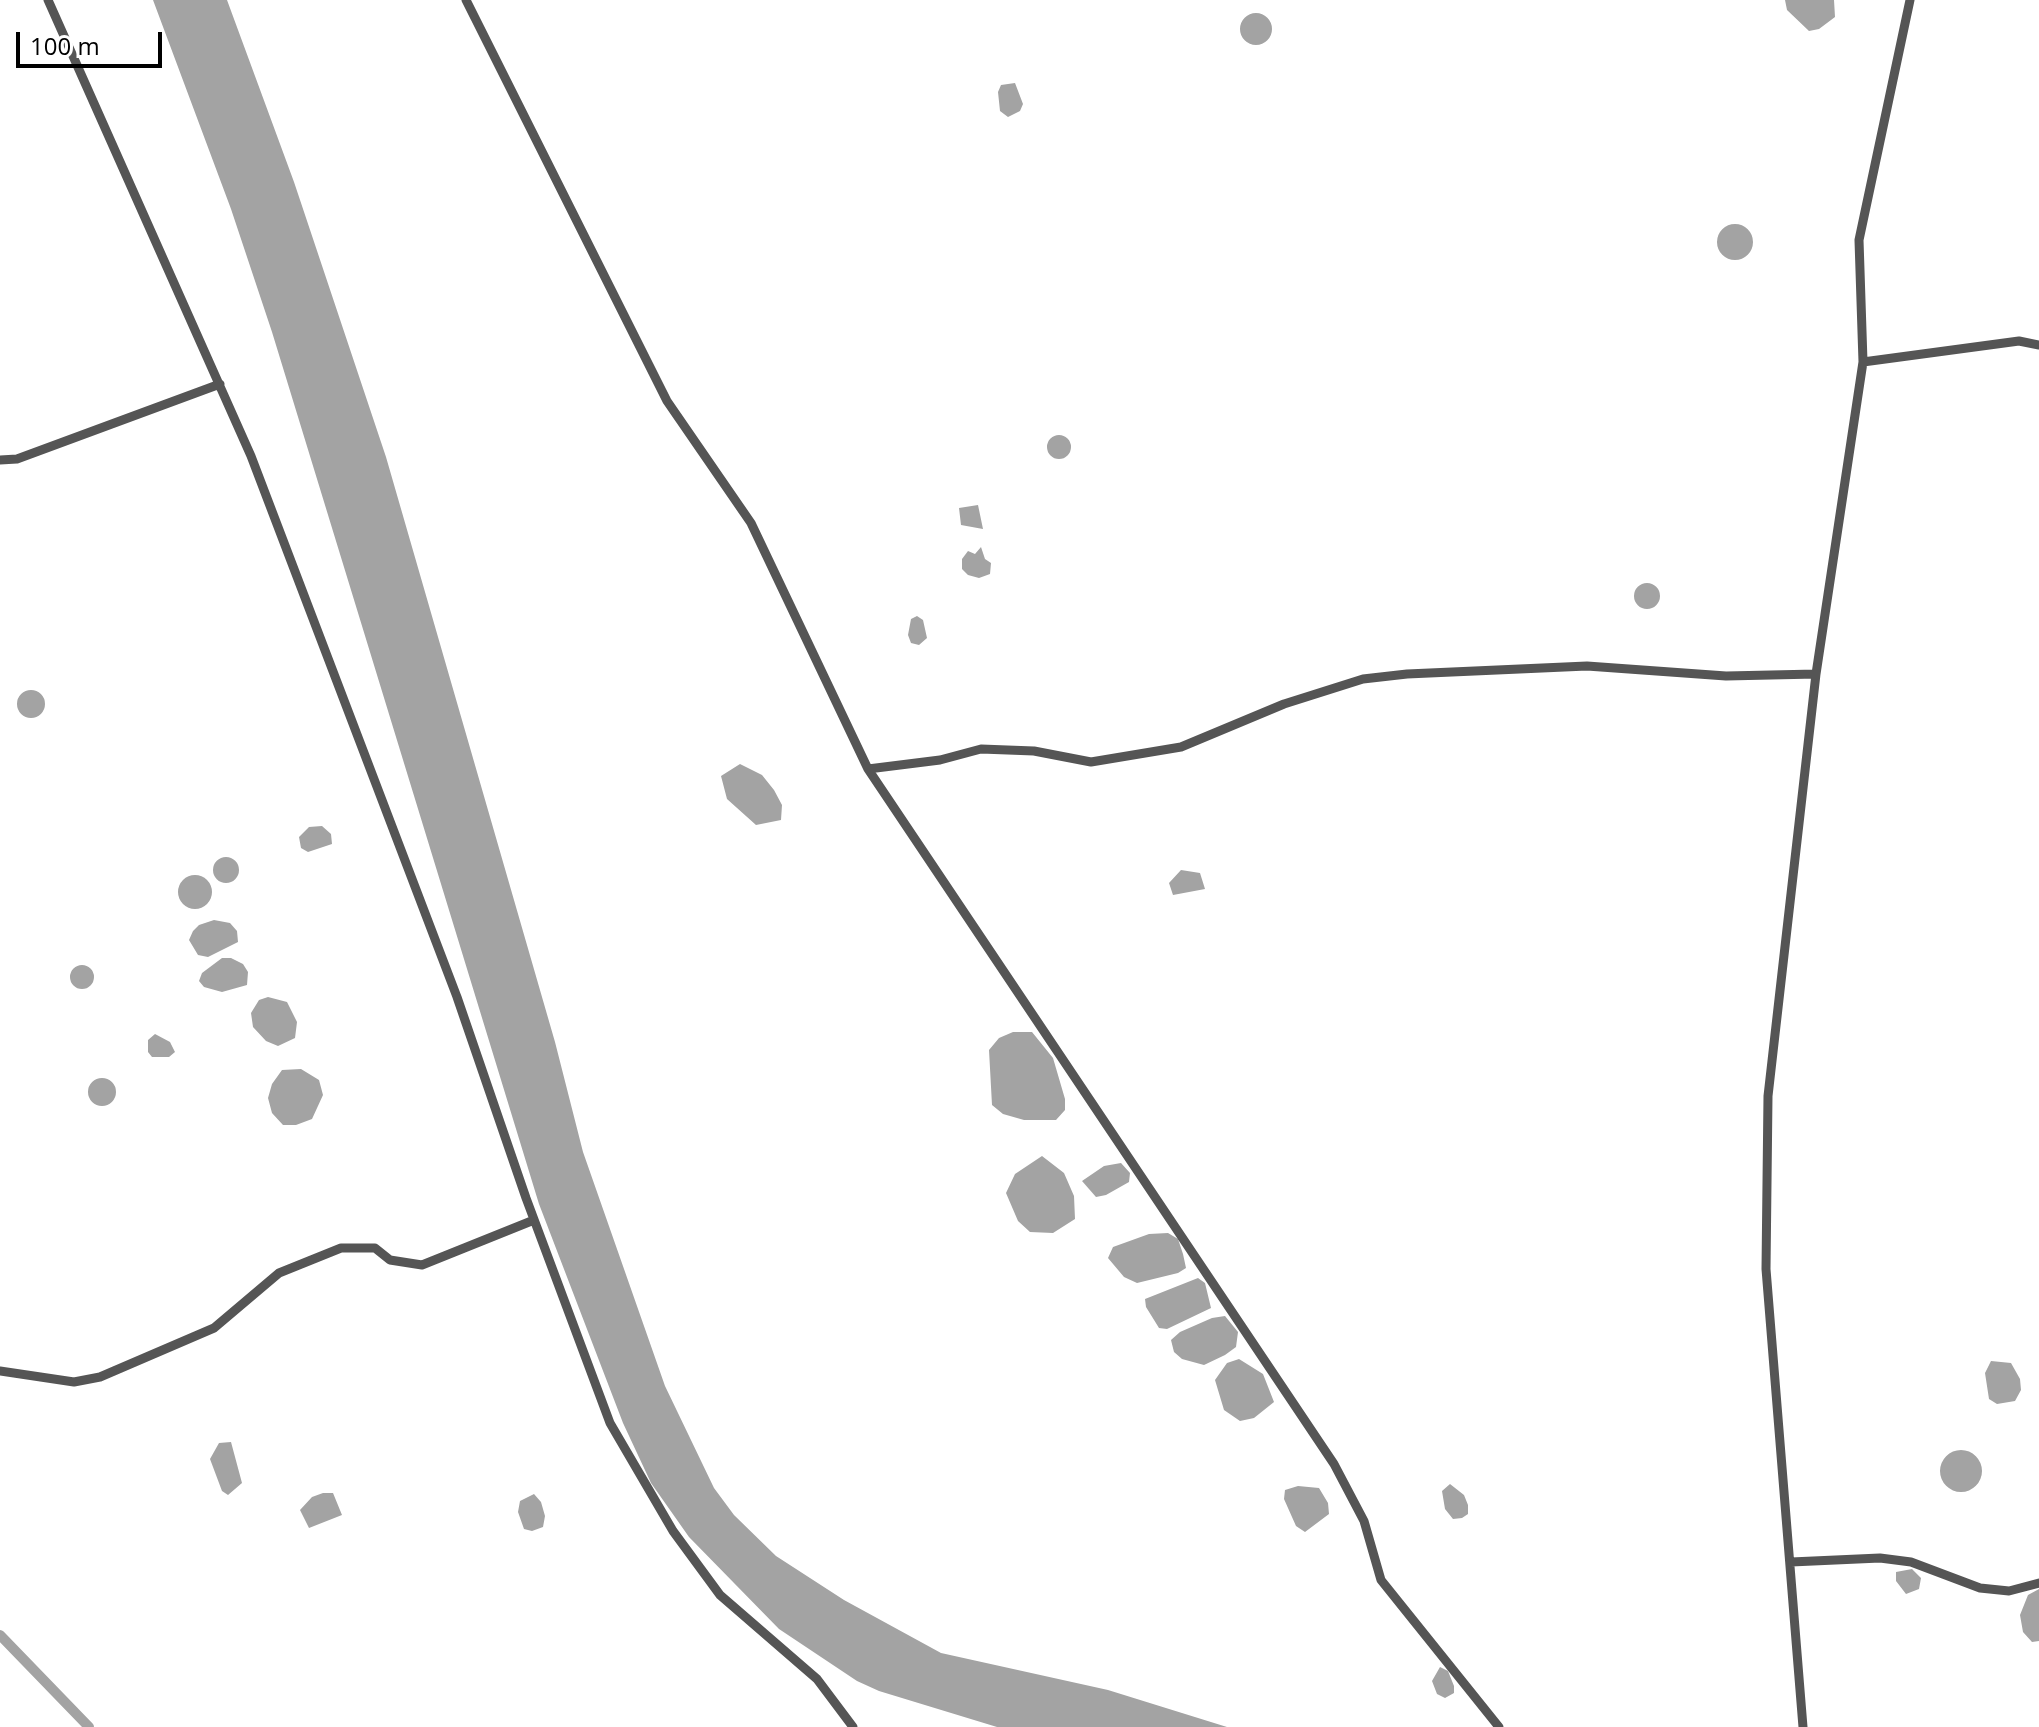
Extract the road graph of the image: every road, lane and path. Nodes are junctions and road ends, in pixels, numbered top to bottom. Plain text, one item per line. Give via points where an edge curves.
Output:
1 (48, 0) edge
2 (466, 0) edge
3 (1910, 0) edge
4 (2039, 345) edge
5 (1863, 362) junction
6 (220, 384) junction
7 (0, 460) edge
8 (1816, 674) junction
9 (868, 769) junction
10 (534, 1220) junction
11 (0, 1371) edge
12 (1791, 1562) junction
13 (2039, 1583) edge
14 (853, 1727) edge
15 (1499, 1727) edge
16 (1803, 1727) edge

1 - 6 street
2 - 9 street via 667,401 751,523
3 - 5 street via 1859,240
4 - 5 street via 2019,341
5 - 8 street
6 - 7 street via 17,459
6 - 10 street via 457,997
8 - 9 street via 1726,676 1587,666 1407,674 1363,679 1284,704 1181,747 1091,762 1034,751 981,749
8 - 12 street via 1768,1096 1766,1269
9 - 15 street via 1334,1464 1364,1521 1381,1580
10 - 11 street via 422,1265 390,1260 375,1248 341,1248 279,1273 214,1328 100,1377 74,1382
10 - 14 street via 610,1423 673,1531 720,1595 817,1679
12 - 13 street via 1880,1558 1911,1562 1980,1588 2009,1591
12 - 16 street

